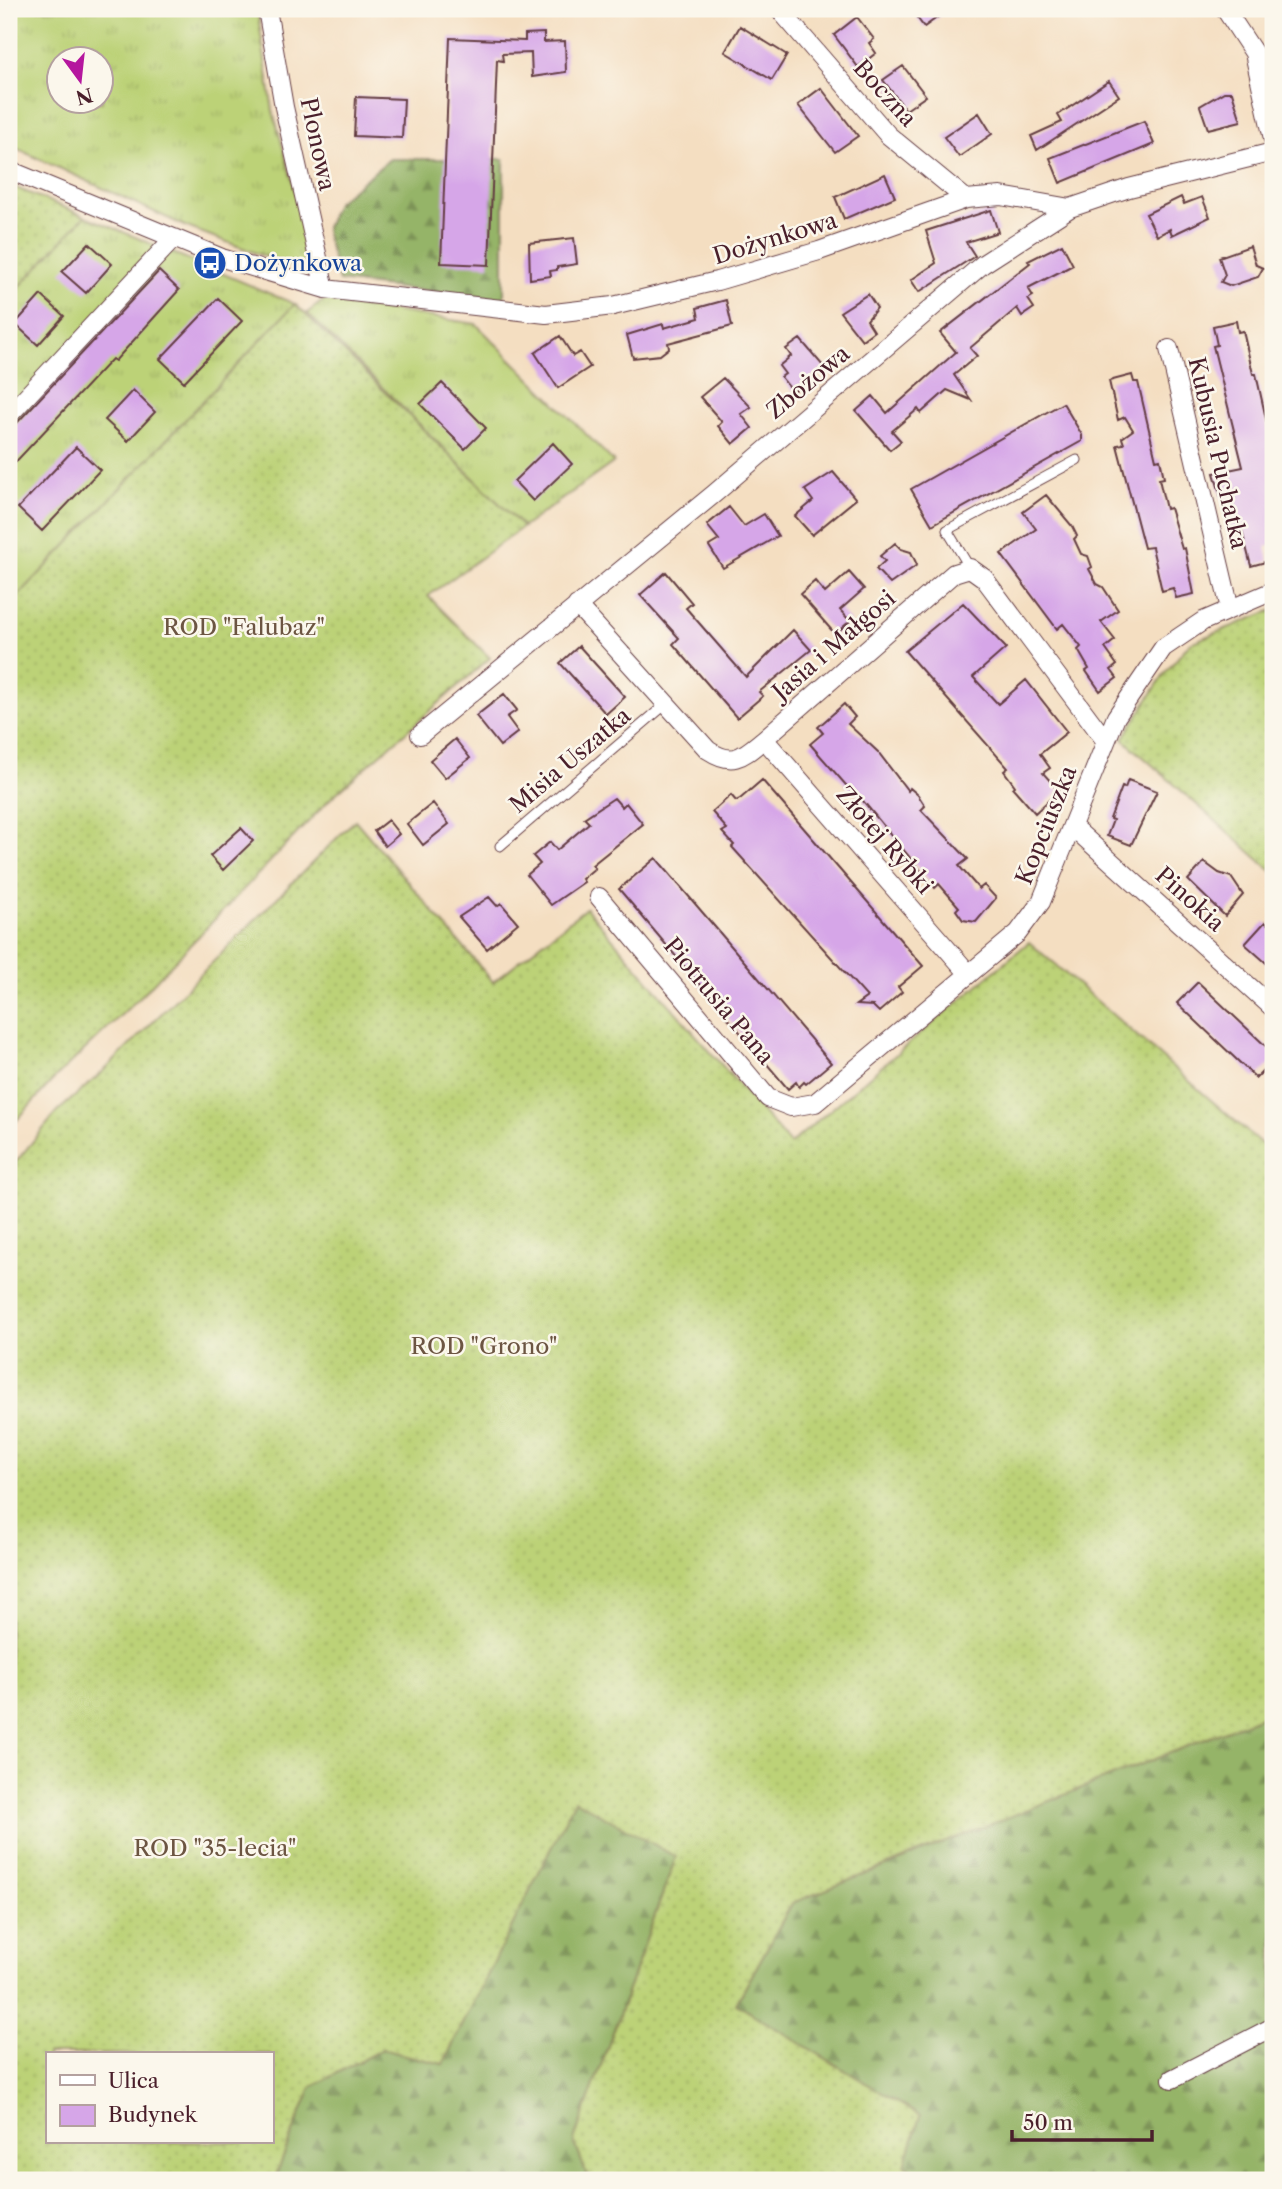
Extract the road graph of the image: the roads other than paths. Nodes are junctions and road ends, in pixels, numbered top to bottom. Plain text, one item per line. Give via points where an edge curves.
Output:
1 (267, 9) edge
2 (779, 9) edge
3 (1225, 9) edge
4 (1273, 139) edge
5 (1273, 152) edge
6 (9, 170) edge
7 (966, 199) junction
8 (1070, 208) junction
9 (174, 238) junction
10 (325, 289) junction
11 (1169, 349) dead end
12 (9, 415) edge
13 (1077, 460) dead end
14 (970, 568) junction
15 (1273, 591) edge
16 (577, 605) junction
17 (1230, 609) junction
18 (666, 704) junction
19 (420, 735) dead end
20 (764, 738) junction
21 (1105, 740) junction
22 (1074, 828) junction
23 (500, 846) dead end
24 (599, 897) dead end
25 (969, 974) junction
26 (1273, 1008) edge
27 (815, 1103) joint
28 (1273, 2027) edge
29 (1172, 2079) dead end

1 - 10 street, Plonowa
2 - 7 street, Boczna via 888,135
3 - 4 street via 1254,53
5 - 8 street, Zbożowa via 1129,188
6 - 9 street, Dożynkowa
7 - 8 street, Dożynkowa via 1001,196
7 - 10 street, Dożynkowa via 717,281 581,312 513,312
8 - 16 street, Zbożowa via 983,264
9 - 10 street, Dożynkowa via 222,258
9 - 12 street
11 - 17 street, Kubusia Puchatka
13 - 14 lane via 947,530
14 - 20 street, Jasia i Małgosi via 954,573
14 - 21 street via 984,578
15 - 17 street, Kopciuszka
16 - 18 street, Jasia i Małgosi
16 - 19 street, Zbożowa
17 - 21 street, Kopciuszka via 1163,648
18 - 20 street, Jasia i Małgosi via 721,759 732,760
18 - 23 lane, Misia Uszatka
20 - 25 street, Złotej Rybki
21 - 22 street, Kopciuszka
22 - 25 street, Kopciuszka via 1041,902 1018,933
22 - 26 street, Pinokia
24 - 27 street, Piotrusia Pana via 768,1098 791,1107
25 - 27 street, Kopciuszka
28 - 29 street

